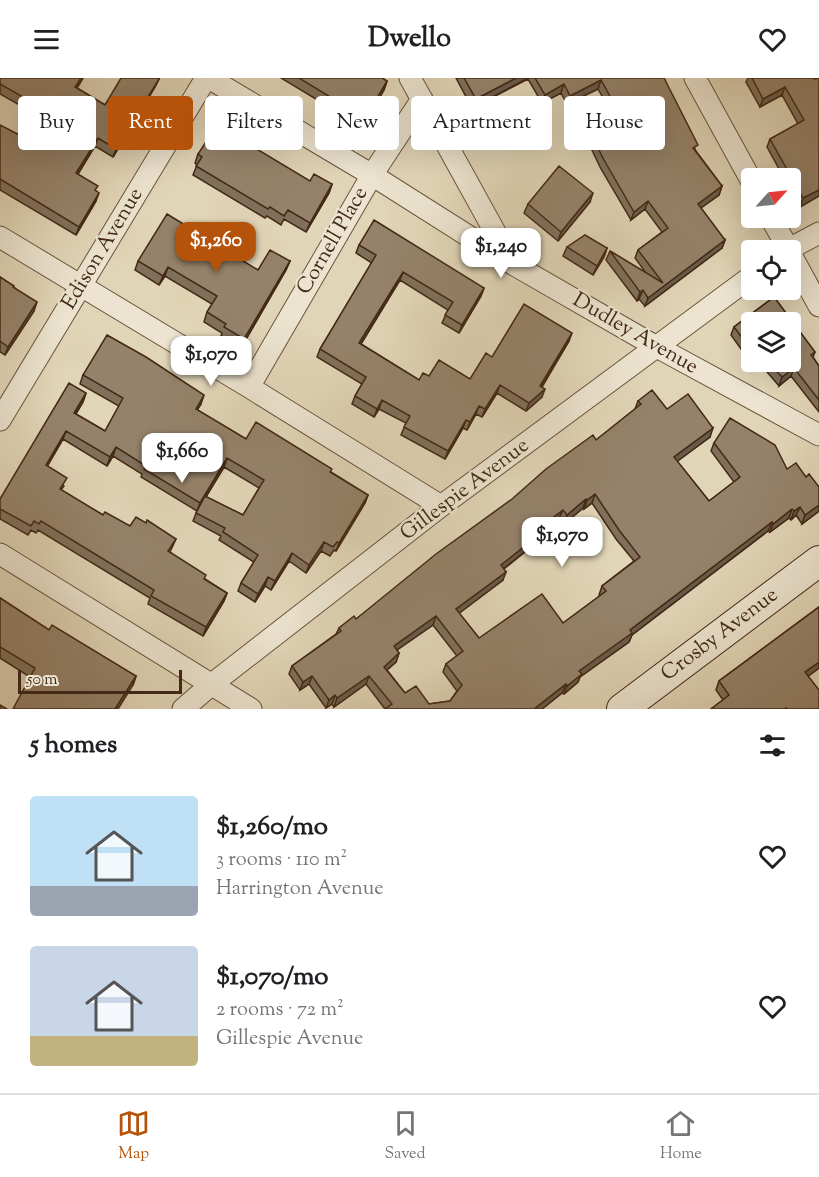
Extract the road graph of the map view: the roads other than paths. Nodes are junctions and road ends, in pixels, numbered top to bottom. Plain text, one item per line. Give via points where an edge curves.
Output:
1 (207, 78) edge
2 (410, 78) edge
3 (695, 78) edge
4 (420, 96) edge
5 (411, 116) edge
6 (450, 150) edge
7 (744, 168) edge
8 (372, 175) junction
9 (819, 233) edge
10 (0, 237) edge
11 (801, 244) edge
12 (511, 263) junction
13 (801, 273) edge
14 (741, 284) edge
15 (81, 286) junction
16 (819, 306) edge
17 (655, 346) junction
18 (249, 387) junction
19 (0, 420) edge
20 (819, 435) edge
21 (441, 506) junction
22 (0, 554) edge
23 (819, 561) edge
24 (212, 684) junction
25 (183, 709) edge
26 (251, 709) edge
27 (622, 709) edge

1 - 8 street, Dudley Avenue
1 - 15 street, Edison Avenue
2 - 4 street
3 - 7 street
5 - 8 street, Cornell Place
6 - 12 street
8 - 12 street, Dudley Avenue
8 - 18 street, Cornell Place
9 - 11 street
10 - 15 street
12 - 17 street, Dudley Avenue
13 - 16 street
14 - 17 street, Gillespie Avenue
15 - 18 street
15 - 19 street, Edison Avenue
17 - 20 street, Dudley Avenue
17 - 21 street, Gillespie Avenue
18 - 21 street
21 - 24 street, Gillespie Avenue
22 - 24 street
23 - 27 street, Crosby Avenue
24 - 25 street, Gillespie Avenue
24 - 26 street

